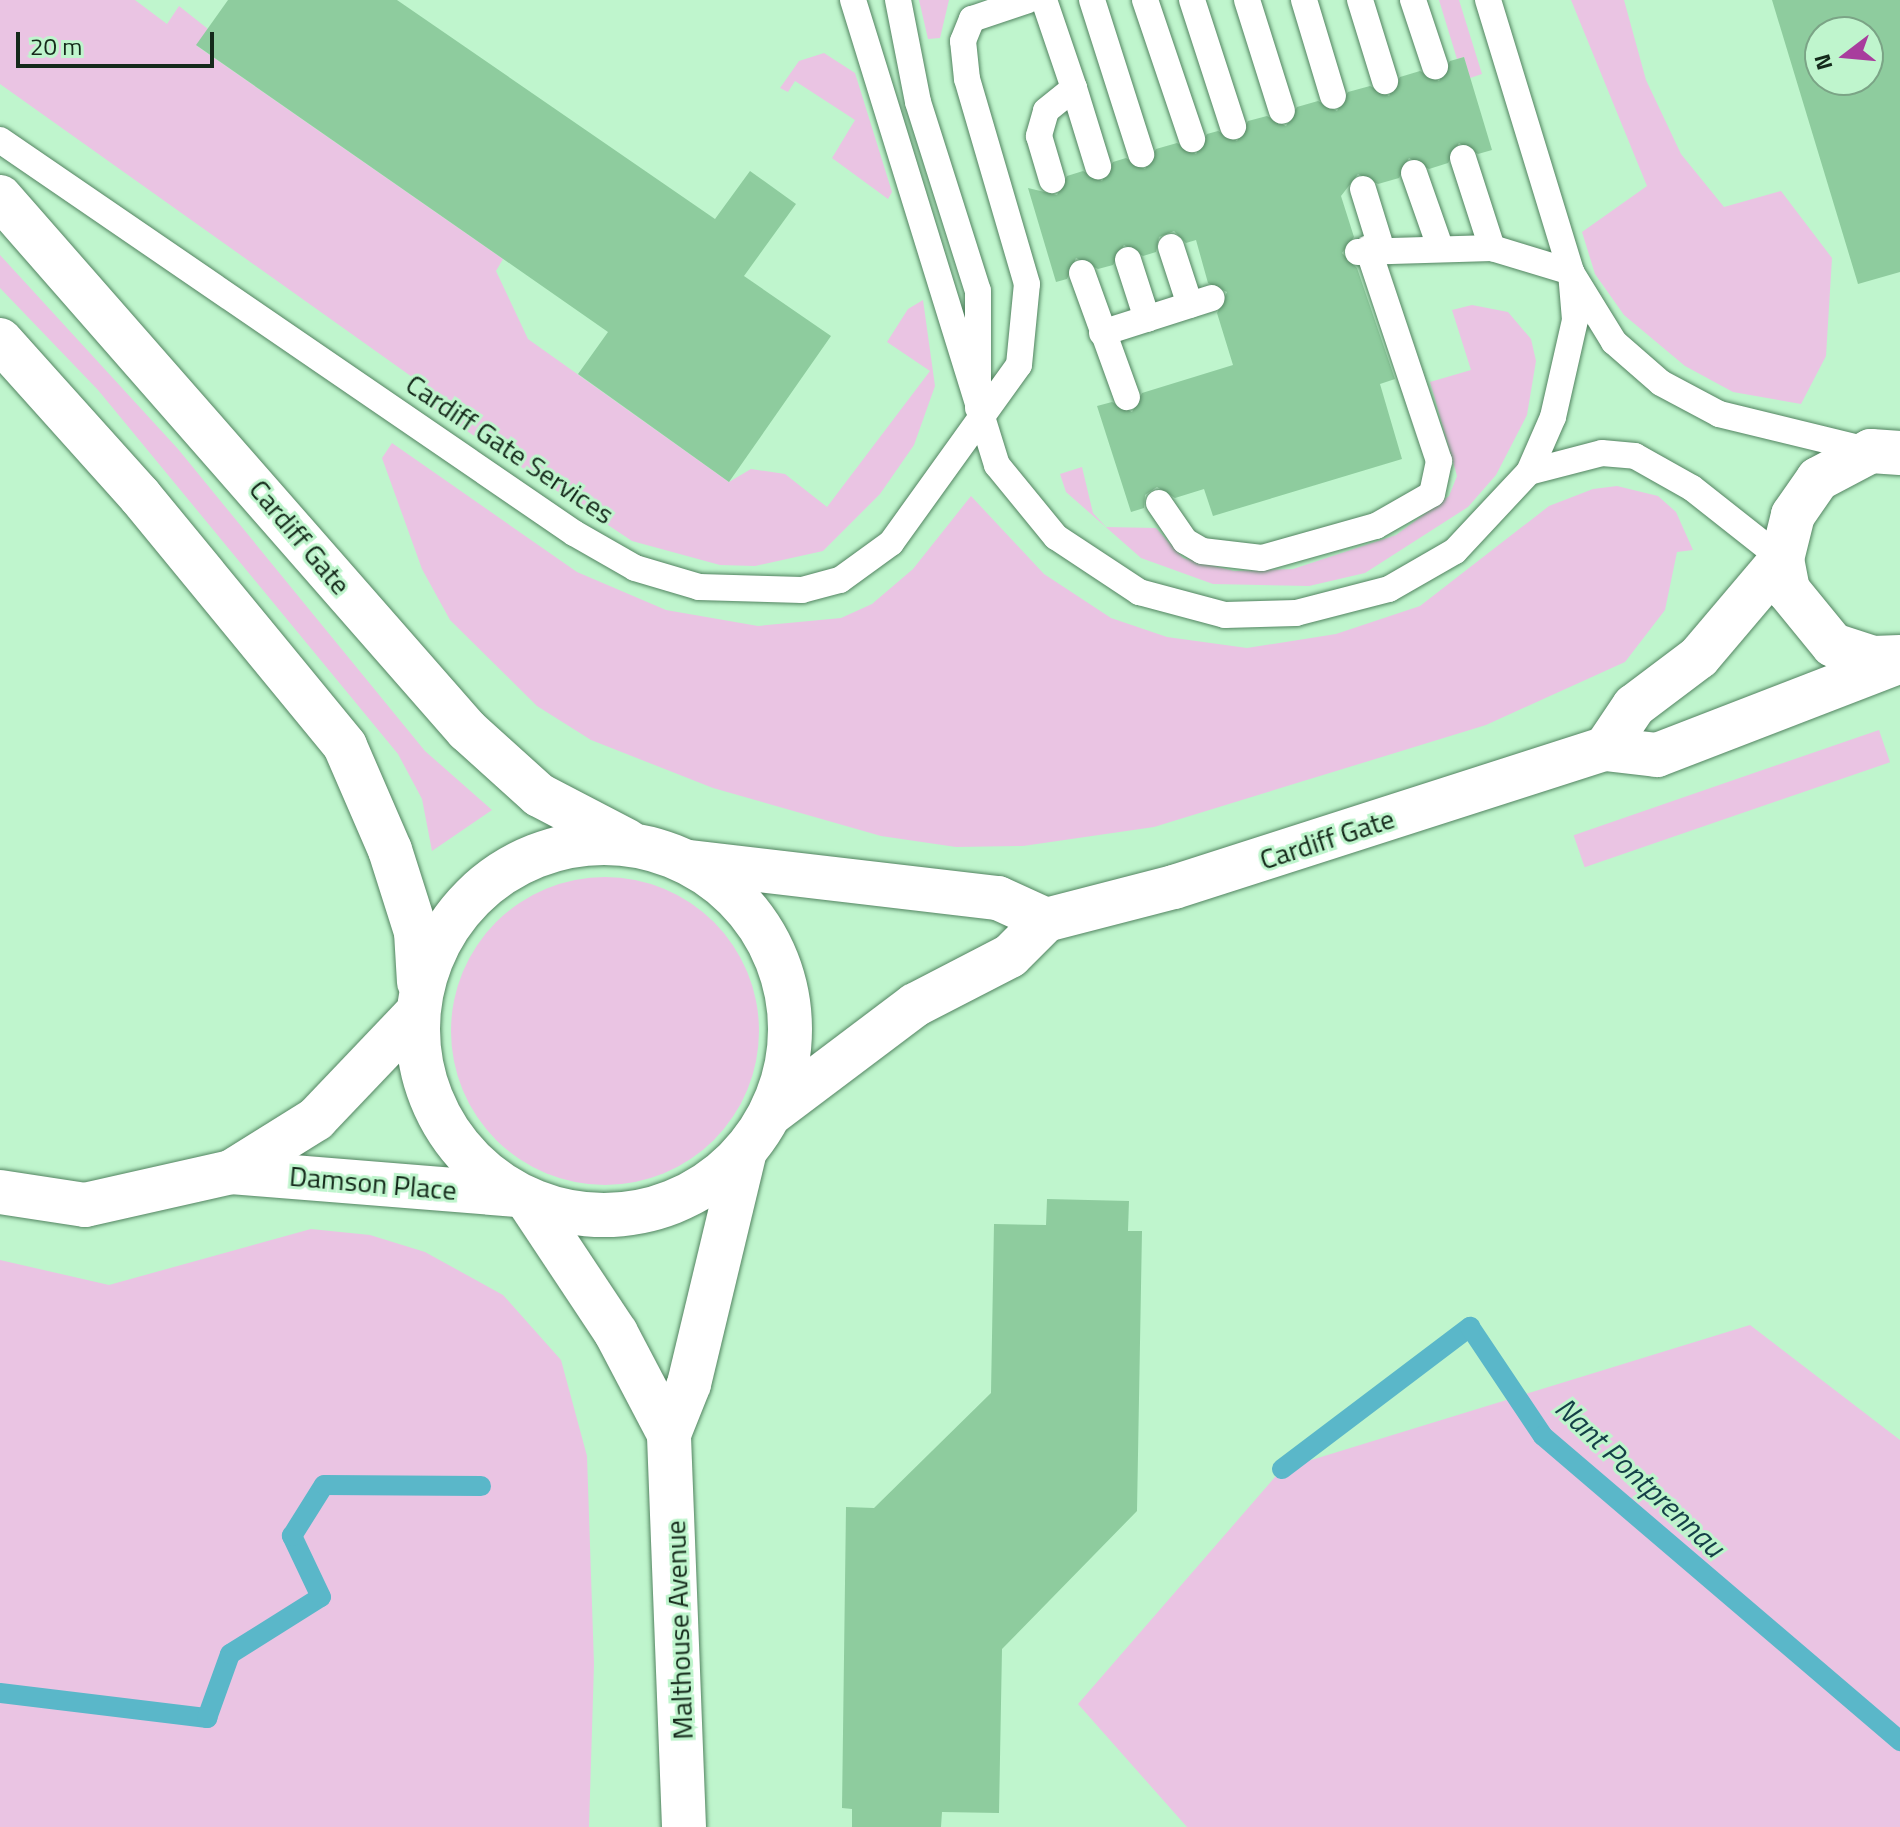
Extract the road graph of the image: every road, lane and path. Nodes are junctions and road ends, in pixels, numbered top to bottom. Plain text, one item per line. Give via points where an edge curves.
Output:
1 (853, 0) edge
2 (898, 0) edge
3 (1028, 0) edge
4 (1044, 0) edge
5 (1092, 0) edge
6 (1145, 0) edge
7 (1192, 0) edge
8 (1247, 0) edge
9 (1304, 0) edge
10 (1360, 0) edge
11 (1413, 0) edge
12 (1488, 0) edge
13 (1435, 66) dead end
14 (1385, 81) dead end
15 (1074, 88) junction
16 (1333, 96) dead end
17 (1282, 111) dead end
18 (1233, 126) dead end
19 (1192, 139) dead end
20 (0, 140) edge
21 (1141, 154) dead end
22 (1463, 158) dead end
23 (1098, 166) dead end
24 (1414, 173) dead end
25 (1052, 180) dead end
26 (1363, 189) dead end
27 (0, 197) edge
28 (1439, 244) junction
29 (1171, 247) dead end
30 (1492, 248) junction
31 (1369, 249) junction
32 (1128, 260) dead end
33 (1571, 272) junction
34 (1082, 273) dead end
35 (1147, 319) junction
36 (1102, 333) junction
37 (0, 340) edge
38 (1127, 397) dead end
39 (977, 415) junction
40 (1890, 446) edge
41 (1529, 472) junction
42 (1159, 503) dead end
43 (1782, 559) junction
44 (1900, 659) edge
45 (1605, 749) junction
46 (629, 843) junction
47 (690, 862) junction
48 (1046, 920) junction
49 (418, 1003) junction
50 (773, 1112) junction
51 (744, 1155) junction
52 (231, 1172) junction
53 (0, 1192) edge
54 (522, 1198) junction
55 (669, 1434) junction
56 (684, 1827) edge

1 - 39 lane
2 - 39 lane via 918,102 978,291
3 - 39 lane, Cardiff Gate Services via 972,19 963,41 1029,308 1019,365
4 - 15 lane
5 - 21 lane
6 - 19 lane
7 - 18 lane
8 - 17 lane
9 - 16 lane
10 - 14 lane
11 - 13 lane
12 - 33 lane
15 - 23 lane
15 - 25 lane via 1046,111 1039,136
20 - 39 lane, Cardiff Gate Services via 574,533 635,568 699,587 802,590 865,566 914,515
22 - 30 lane
24 - 28 lane
26 - 31 lane
27 - 46 street, Cardiff Gate via 60,256 467,730 539,795
28 - 30 lane
28 - 31 lane
29 - 35 lane via 1201,301
30 - 33 lane
31 - 42 lane via 1439,461 1432,494 1376,526 1262,558 1202,551 1185,541
32 - 35 lane
33 - 40 lane via 1614,342 1661,383 1719,414
33 - 41 lane via 1570,358
34 - 36 lane
35 - 36 lane
36 - 38 lane
37 - 49 street, Cardiff Gate via 345,746 370,794 416,930
39 - 41 lane via 997,465 1056,537 1139,592 1225,615 1345,604 1421,574 1478,530
40 - 43 street via 1832,468 1801,499
41 - 43 lane via 1602,453 1635,456 1692,488
43 - 44 street, Cardiff Gate via 1788,590 1833,645 1873,658
43 - 45 street via 1699,657 1634,706
44 - 45 street, Cardiff Gate via 1657,755
45 - 48 street, Cardiff Gate via 1174,887
46 - 47 street, Cardiff Gate
46 - 49 street, Cardiff Gate via 566,845 505,871 473,894 438,940
47 - 48 street, Cardiff Gate via 998,898
47 - 50 street, Cardiff Gate via 753,915 781,969 791,1032
48 - 50 street, Cardiff Gate via 1010,956 915,1005
49 - 52 street, Damson Place via 316,1119
49 - 54 street, Cardiff Gate via 427,1094 461,1152
50 - 51 street, Cardiff Gate
51 - 54 street, Cardiff Gate via 711,1184 653,1211 586,1217
51 - 55 street, Malthouse Avenue via 689,1384
52 - 53 street, Damson Place via 85,1205
52 - 54 street, Damson Place
54 - 55 street, Malthouse Avenue via 616,1333
55 - 56 street, Malthouse Avenue

